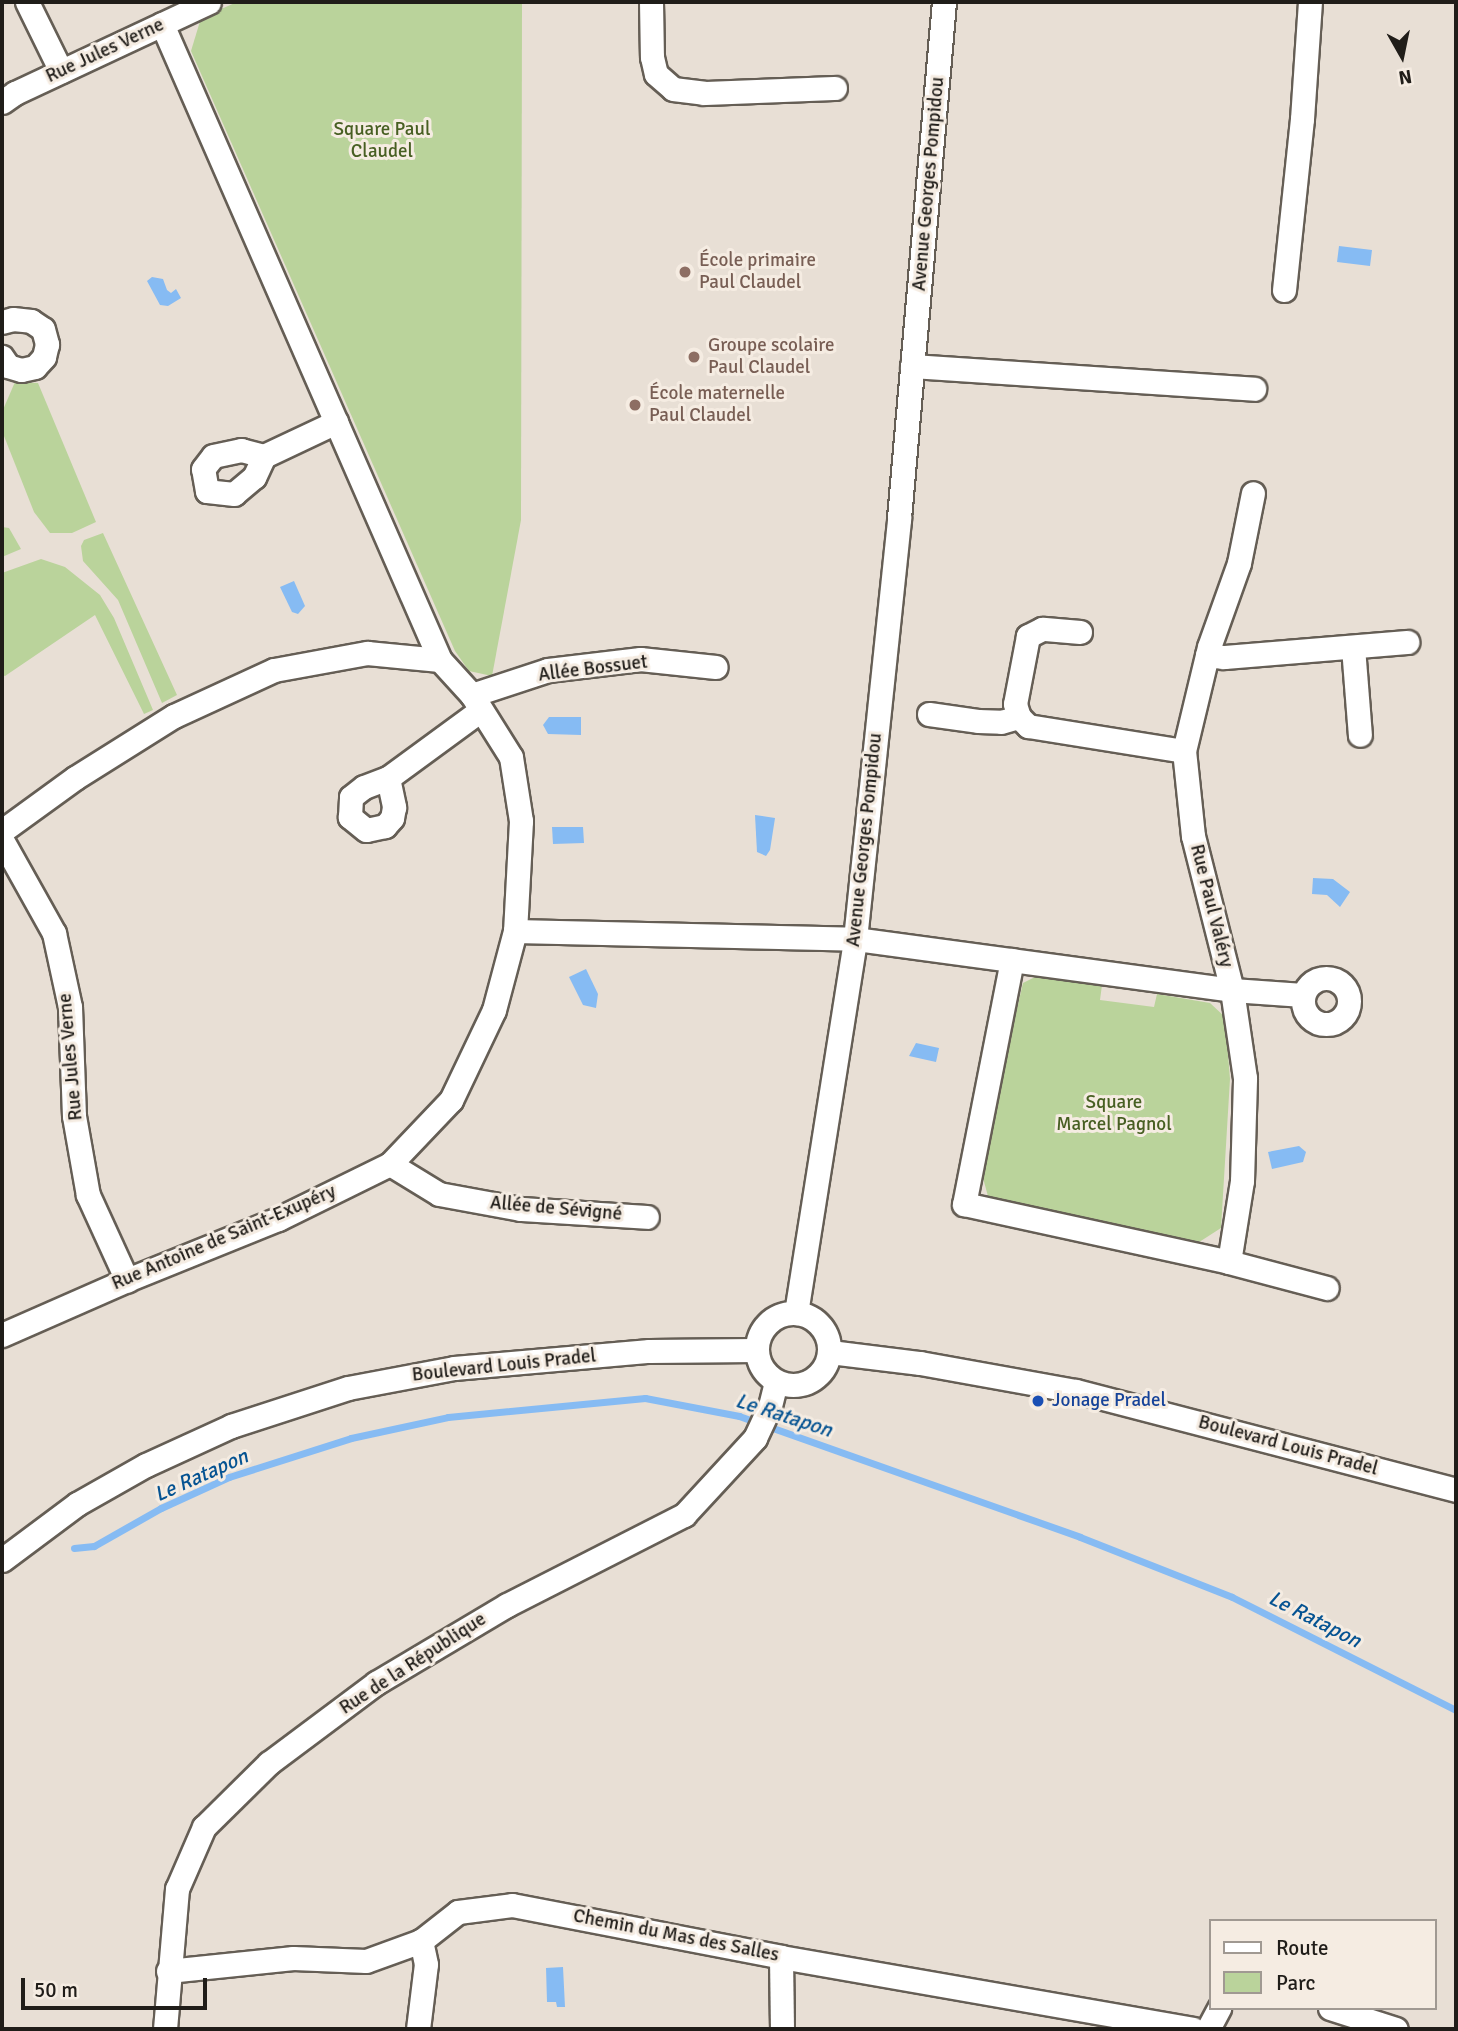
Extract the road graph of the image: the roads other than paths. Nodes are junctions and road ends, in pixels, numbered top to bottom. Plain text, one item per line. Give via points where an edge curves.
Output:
1 (27, 2) edge
2 (209, 2) edge
3 (651, 2) edge
4 (944, 2) edge
5 (1310, 2) edge
6 (162, 24) junction
7 (61, 71) junction
8 (835, 88) dead end
9 (2, 102) edge
10 (1284, 290) dead end
11 (2, 322) edge
12 (2, 357) edge
13 (912, 366) junction
14 (1254, 389) dead end
15 (336, 422) junction
16 (264, 456) dead end
17 (1253, 493) dead end
18 (1080, 632) dead end
19 (1406, 642) dead end
20 (1353, 647) junction
21 (1207, 655) junction
22 (440, 660) junction
23 (716, 667) dead end
24 (476, 702) junction
25 (929, 714) dead end
26 (1018, 717) junction
27 (1360, 735) dead end
28 (1184, 751) junction
29 (388, 778) dead end
30 (2, 831) edge
31 (2, 839) edge
32 (515, 931) junction
33 (855, 939) junction
34 (1012, 960) junction
35 (1232, 990) junction
36 (1303, 995) dead end
37 (390, 1164) junction
38 (647, 1216) dead end
39 (1229, 1262) junction
40 (127, 1280) junction
41 (1327, 1288) dead end
42 (796, 1313) junction
43 (2, 1335) edge
44 (756, 1350) junction
45 (830, 1352) junction
46 (776, 1382) junction
47 (1456, 1490) edge
48 (2, 1560) edge
49 (422, 1941) junction
50 (781, 1957) junction
51 (168, 1971) junction
52 (1218, 2010) edge
53 (1337, 2010) edge
54 (165, 2029) edge
55 (418, 2029) edge
56 (782, 2029) edge
57 (1193, 2029) edge
58 (1208, 2029) edge
59 (1396, 2029) edge

1 - 7 street
2 - 6 street, Rue Jules Verne
3 - 8 street via 656,74 673,89 704,93
4 - 13 street, Avenue Georges Pompidou
5 - 10 street
6 - 7 street, Rue Jules Verne
6 - 15 street
7 - 9 street, Rue Jules Verne
11 - 12 street via 31,321 43,329 47,344 35,367 8,366
13 - 14 street
13 - 33 street, Avenue Georges Pompidou
15 - 16 street
15 - 22 street
17 - 21 street, Rue Paul Valéry via 1239,563
18 - 26 street via 1042,629 1028,636 1015,704
19 - 20 street
20 - 21 street
20 - 27 street
21 - 28 street, Rue Paul Valéry
22 - 24 street, Rue Antoine de Saint-Exupéry
22 - 30 street via 367,653 274,670 174,716
23 - 24 street, Allée Bossuet via 640,659 548,670
24 - 29 street, Allée Bossuet
24 - 32 street, Rue Antoine de Saint-Exupéry via 510,757 521,821
25 - 26 street via 978,722
26 - 28 street via 1028,726
28 - 35 street, Rue Paul Valéry via 1193,836
31 - 40 street, Rue Jules Verne via 54,933 70,1007 75,1116 88,1195
32 - 33 street, Rue Paul Valéry
32 - 37 street, Rue Antoine de Saint-Exupéry via 494,1010 451,1100
33 - 34 street, Rue Paul Valéry
33 - 42 street, Avenue Georges Pompidou
34 - 35 street, Rue Paul Valéry
34 - 39 street via 964,1204
35 - 36 street
35 - 39 street via 1245,1078 1242,1181
37 - 38 street, Allée de Sévigné via 439,1194 521,1209
37 - 40 street, Rue Antoine de Saint-Exupéry via 278,1219
39 - 41 street
40 - 43 street, Rue Antoine de Saint-Exupéry
42 - 44 street via 770,1320
42 - 45 street via 816,1320 824,1329
44 - 46 street via 760,1364
44 - 48 street, Boulevard Louis Pradel via 649,1351 454,1368 335,1392 232,1426 146,1465 77,1504
45 - 46 street via 827,1364 811,1381
45 - 47 street, Boulevard Louis Pradel via 1076,1391
46 - 51 street, Rue de la République via 755,1438 684,1515 471,1626 376,1682 269,1763 204,1827 177,1889
49 - 50 street, Chemin du Mas des Salles via 458,1912 512,1905
49 - 51 street, Chemin du Mas des Salles via 366,1961 293,1958
49 - 55 street via 426,1964
50 - 56 street
50 - 57 street, Chemin du Mas des Salles
51 - 54 street, Rue de la République
52 - 58 street
53 - 59 street

